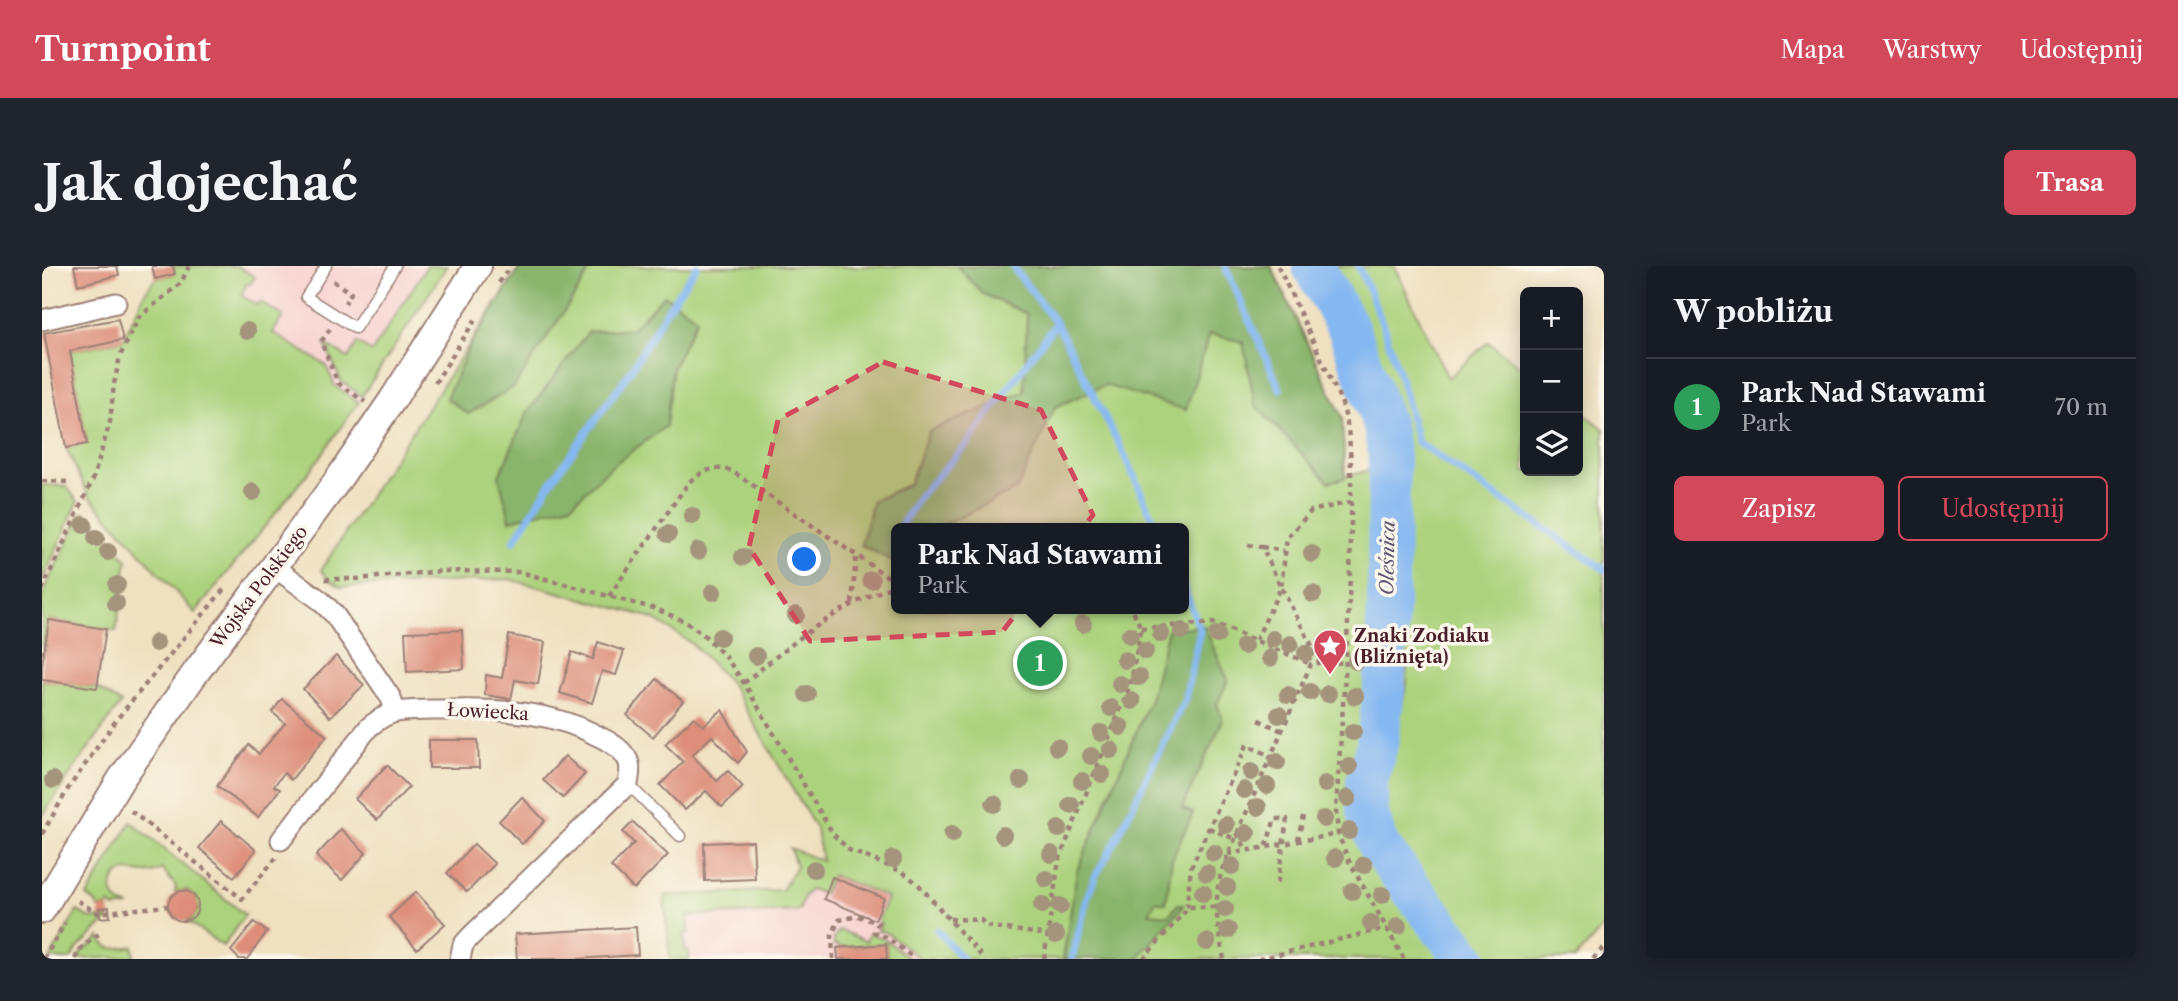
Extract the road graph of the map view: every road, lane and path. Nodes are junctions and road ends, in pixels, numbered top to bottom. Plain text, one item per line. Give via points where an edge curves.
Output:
1 (189, 266) edge
2 (326, 266) edge
3 (395, 266) edge
4 (478, 266) edge
5 (1278, 266) edge
6 (116, 303) dead end
7 (42, 320) edge
8 (373, 391) dead end
9 (358, 412) dead end
10 (42, 481) edge
11 (71, 482) dead end
12 (1351, 502) junction
13 (1248, 545) dead end
14 (1262, 547) junction
15 (1284, 551) junction
16 (856, 556) junction
17 (274, 567) junction
18 (314, 579) dead end
19 (891, 580) edge
20 (230, 582) dead end
21 (891, 587) edge
22 (1281, 587) junction
23 (42, 590) edge
24 (609, 596) junction
25 (852, 603) junction
26 (1134, 614) edge
27 (1141, 628) junction
28 (1256, 640) junction
29 (1321, 663) junction
30 (1345, 663) junction
31 (1311, 664) junction
32 (744, 683) junction
33 (395, 712) junction
34 (1259, 720) dead end
35 (1282, 731) junction
36 (1270, 756) junction
37 (628, 784) junction
38 (131, 811) dead end
39 (1303, 816) dead end
40 (1209, 828) junction
41 (42, 834) edge
42 (1338, 834) junction
43 (680, 836) dead end
44 (1236, 836) junction
45 (281, 840) joint
46 (1298, 841) junction
47 (1283, 843) junction
48 (1266, 846) junction
49 (1246, 849) junction
50 (1228, 854) junction
51 (1276, 887) dead end
52 (78, 901) dead end
53 (168, 906) dead end
54 (1189, 907) junction
55 (1215, 907) junction
56 (42, 910) edge
57 (949, 919) junction
58 (1387, 928) junction
59 (100, 933) dead end
60 (1048, 936) junction
61 (1604, 947) edge
62 (75, 959) edge
63 (460, 959) edge
64 (833, 959) edge
65 (915, 959) edge
66 (984, 959) edge
67 (1044, 959) edge
68 (1143, 959) edge
69 (1224, 959) edge
70 (1259, 959) edge
71 (1404, 959) edge
72 (1593, 959) edge

1 - 23 path via 181,283 139,317 120,356 110,422 93,479
2 - 3 lane via 306,297 355,328
4 - 17 main road, Wojska Polskiego via 393,399
5 - 12 path via 1347,418
6 - 7 street
8 - 9 path
10 - 11 path
12 - 15 path via 1311,511 1287,538
12 - 30 path
13 - 14 path
14 - 15 path
14 - 22 path
15 - 22 path
16 - 19 path
16 - 24 path via 732,471 711,468 689,482
16 - 25 path
17 - 33 street via 334,614 391,698
17 - 56 main road, Wojska Polskiego via 121,779
18 - 24 path via 442,571 520,572
20 - 41 path via 117,719
21 - 25 path
22 - 28 path
22 - 29 path
24 - 32 path via 684,621 725,656
25 - 32 path
26 - 27 path
27 - 28 path via 1213,622
27 - 60 path via 1130,686 1059,860
28 - 31 path
29 - 30 path
29 - 31 path
30 - 42 path
31 - 35 path
32 - 57 path via 833,834 849,850 903,872
33 - 37 street, Łowiecka via 500,710 556,719 590,731 624,753 629,762
33 - 45 street, Łowiecka via 369,727
34 - 35 path
35 - 36 path
36 - 40 path via 1247,744
36 - 44 path
37 - 43 lane
37 - 63 street via 470,937
38 - 45 path via 242,899 282,851
39 - 46 path
40 - 44 path
40 - 54 path via 1191,867
42 - 46 path
42 - 58 path
44 - 49 path
44 - 50 path
46 - 47 path
47 - 48 path
47 - 48 path via 1287,819 1275,819
47 - 51 path
48 - 49 path
49 - 50 path
50 - 55 path
52 - 53 path via 97,913
54 - 55 path
54 - 68 path
55 - 69 path
57 - 60 path via 981,920 986,926
57 - 66 path
58 - 70 path
58 - 71 path
59 - 62 path
60 - 67 path
61 - 72 path
64 - 65 path via 832,935 839,920 858,916 877,923 874,932

